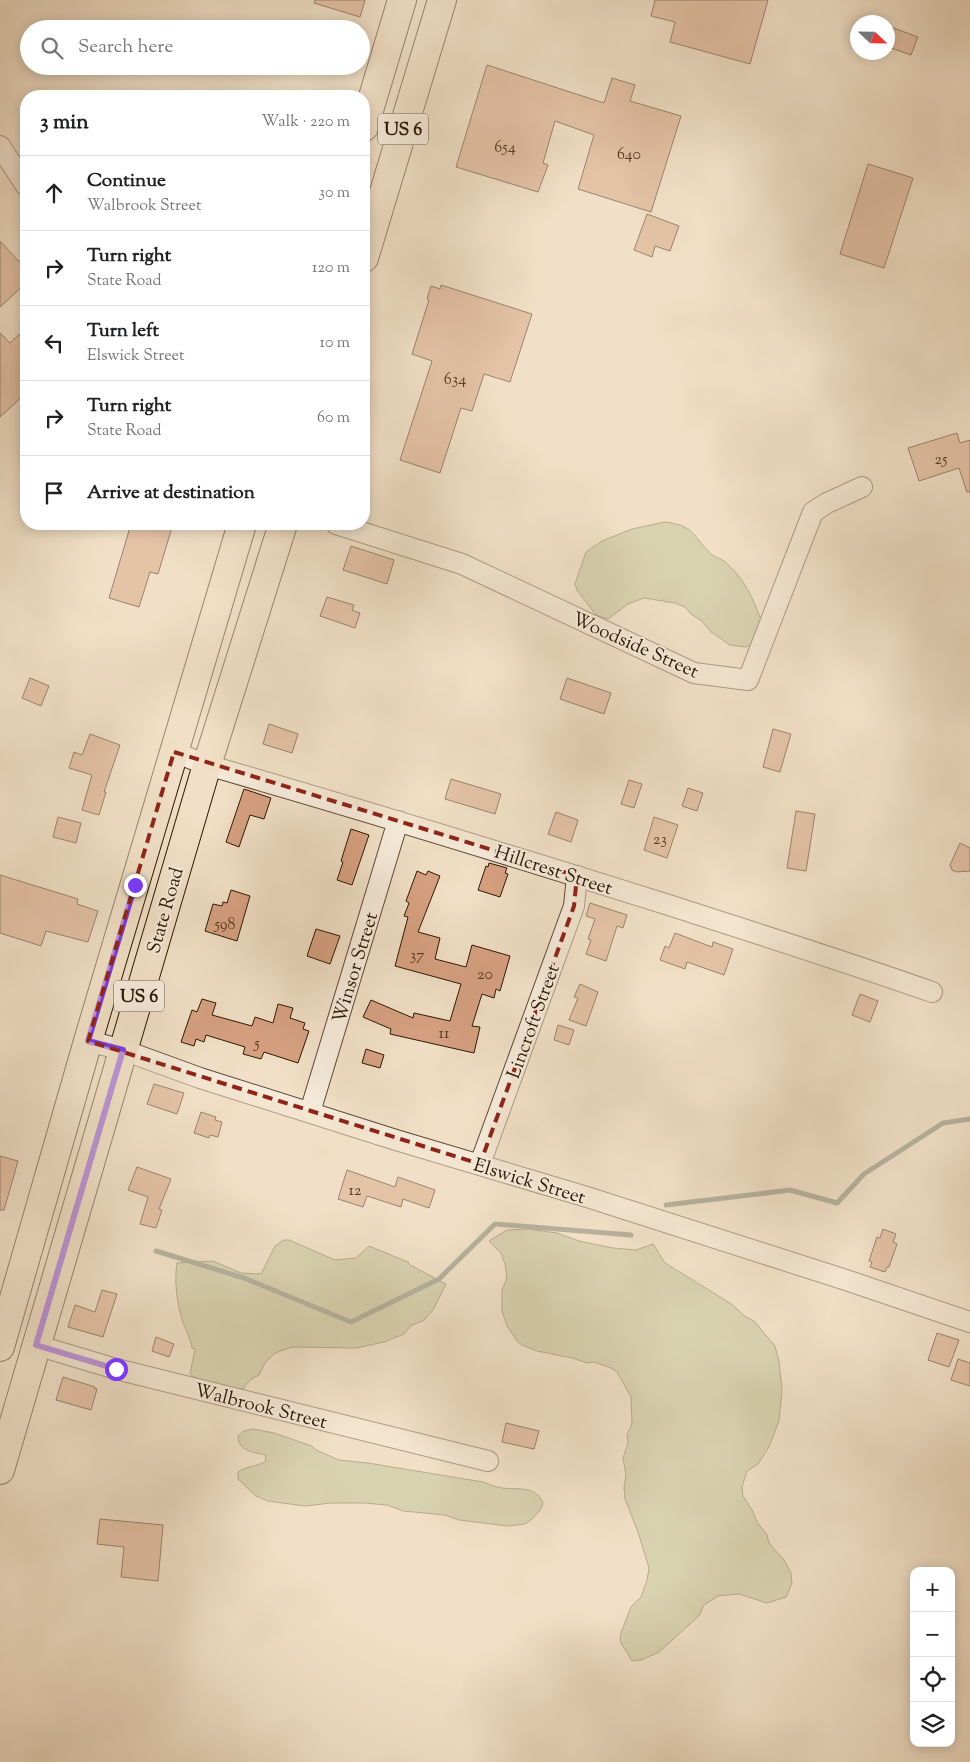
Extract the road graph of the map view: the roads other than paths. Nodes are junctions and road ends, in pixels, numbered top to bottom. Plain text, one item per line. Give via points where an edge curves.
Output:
1 (402, 0) edge
2 (442, 0) edge
3 (370, 107) edge
4 (0, 146) edge
5 (20, 177) edge
6 (371, 206) edge
7 (862, 487) dead end
8 (240, 530) edge
9 (281, 530) edge
10 (355, 530) edge
11 (174, 752) junction
12 (207, 765) junction
13 (398, 821) junction
14 (576, 876) junction
15 (932, 992) dead end
16 (88, 1041) junction
17 (123, 1050) junction
18 (310, 1112) junction
19 (480, 1164) junction
20 (970, 1322) edge
21 (36, 1345) junction
22 (0, 1347) edge
23 (488, 1461) dead end
24 (0, 1470) edge

1 - 3 main road, US 6
2 - 6 main road, US 6
4 - 5 street
7 - 10 street, Woodside Street via 814,512 748,680 694,673 462,564
8 - 11 main road, State Road / US 6
9 - 12 main road, State Road / US 6
11 - 12 street, Hillcrest Street
11 - 16 main road, State Road / US 6
12 - 13 street, Hillcrest Street
12 - 17 main road, State Road / US 6
13 - 14 street, Hillcrest Street
13 - 18 street, Winsor Street
14 - 15 street, Hillcrest Street
14 - 19 street, Lincroft Street via 574,906
16 - 17 street, Elswick Street
16 - 22 main road, State Road / US 6
17 - 18 street, Elswick Street
17 - 21 main road, State Road / US 6
18 - 19 street, Elswick Street
19 - 20 street, Elswick Street
21 - 23 street, Walbrook Street via 116,1369
21 - 24 main road, State Road / US 6

